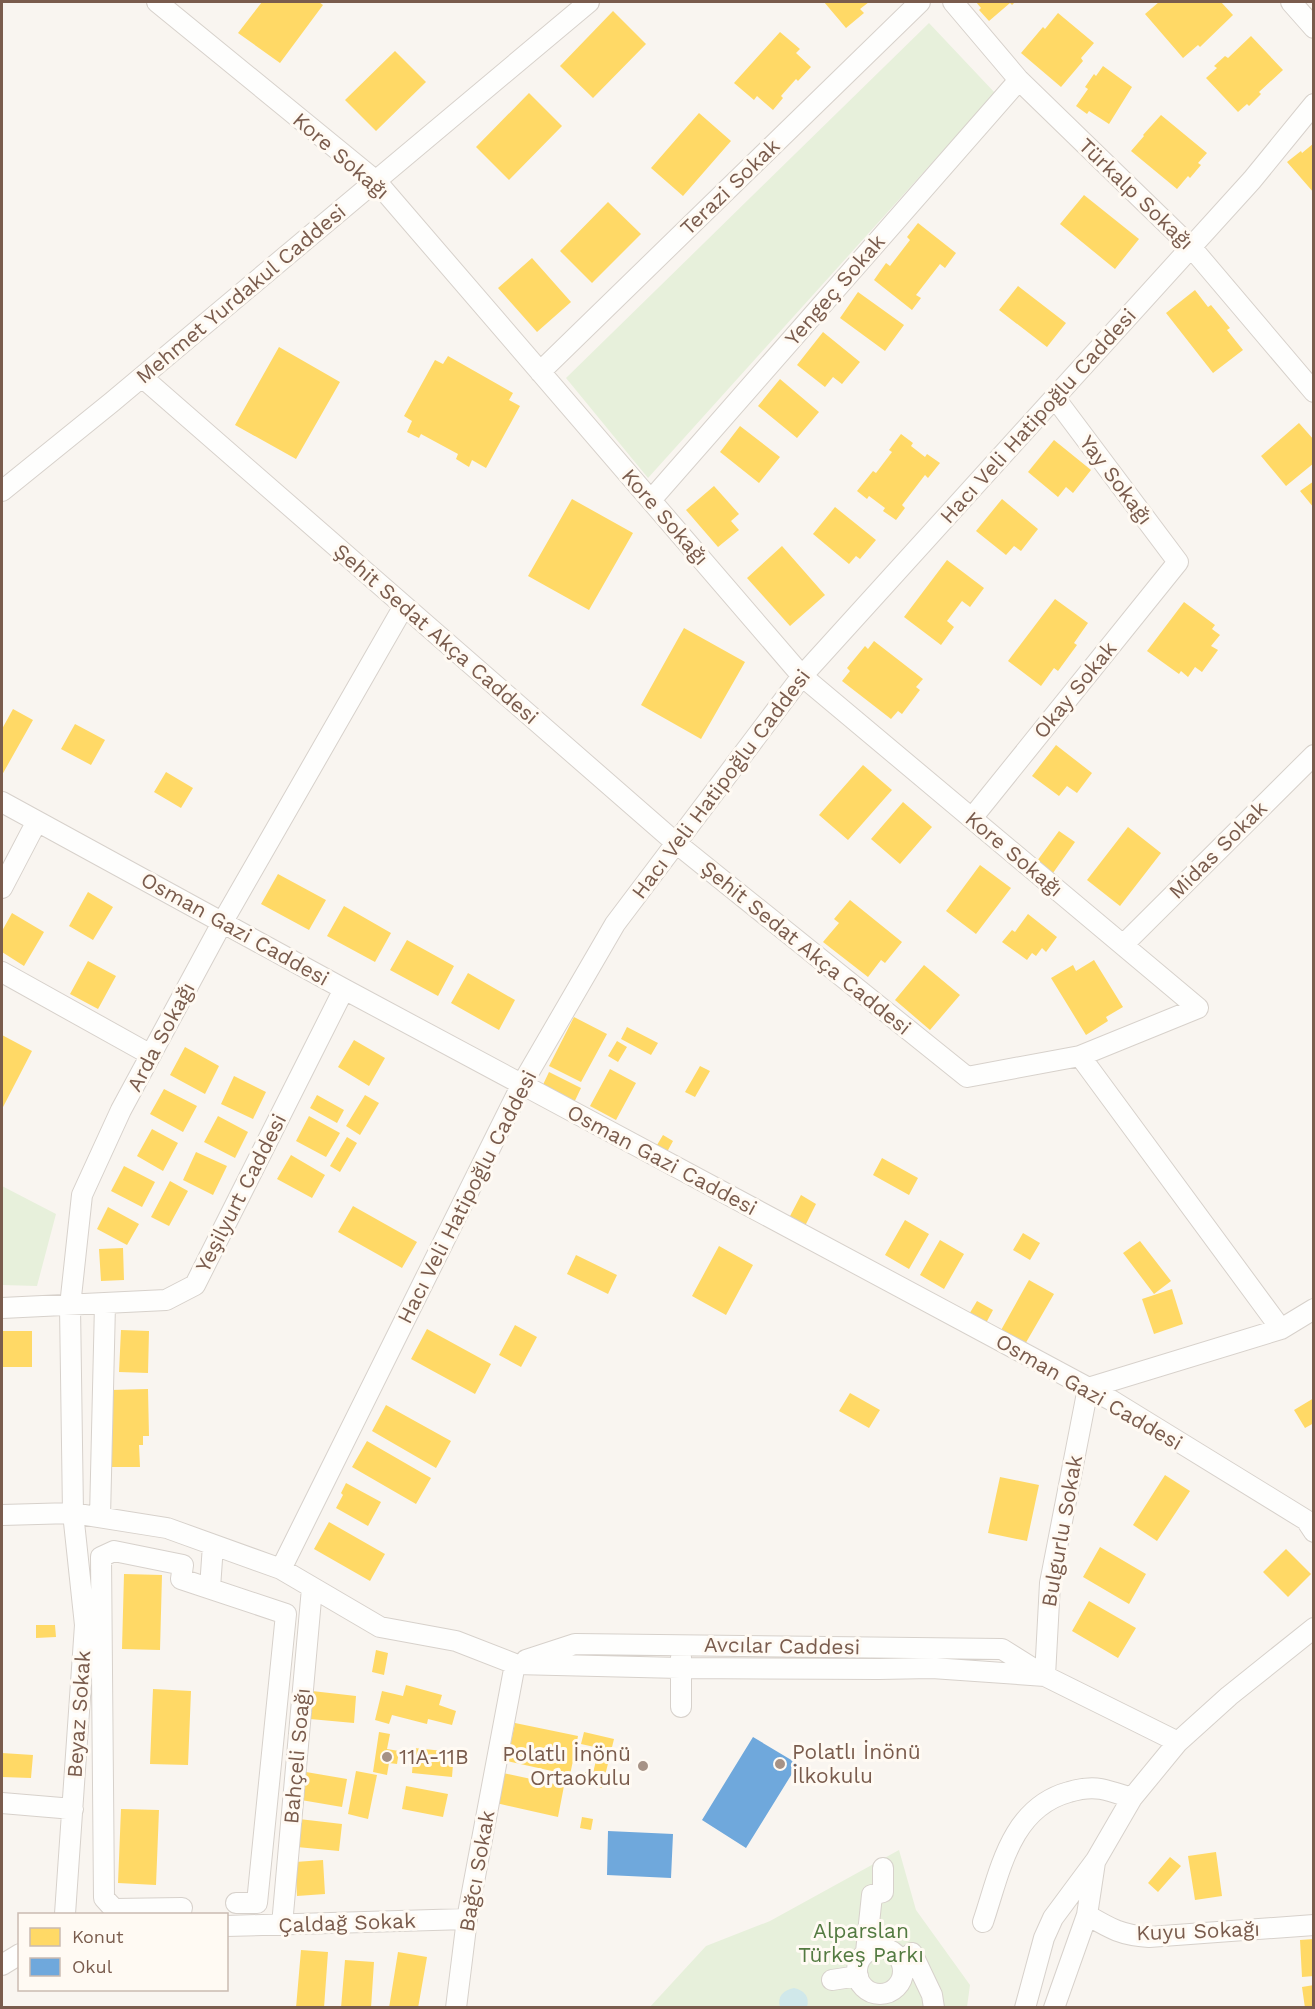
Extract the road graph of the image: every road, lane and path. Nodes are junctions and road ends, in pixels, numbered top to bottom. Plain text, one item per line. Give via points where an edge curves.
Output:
1 (157, 2) edge
2 (589, 2) edge
3 (920, 2) edge
4 (953, 2) edge
5 (1292, 2) edge
6 (180, 8) edge
7 (1314, 28) edge
8 (1019, 80) junction
9 (1314, 104) edge
10 (376, 181) junction
11 (1191, 247) junction
12 (540, 372) junction
13 (142, 377) junction
14 (1314, 392) edge
15 (1055, 398) junction
16 (2, 491) edge
17 (651, 500) junction
18 (1178, 562) joint
19 (404, 606) junction
20 (802, 676) junction
21 (1314, 755) edge
22 (2, 802) edge
23 (972, 818) junction
24 (37, 821) junction
25 (676, 843) junction
26 (2, 888) edge
27 (222, 923) junction
28 (1123, 945) junction
29 (2, 972) edge
30 (344, 988) junction
31 (1198, 1008) joint
32 (151, 1055) junction
33 (1080, 1056) junction
34 (522, 1084) junction
35 (105, 1304) junction
36 (70, 1305) junction
37 (2, 1308) edge
38 (1314, 1309) edge
39 (1281, 1329) junction
40 (1088, 1388) junction
41 (73, 1513) junction
42 (2, 1515) edge
43 (100, 1517) junction
44 (1314, 1532) edge
45 (213, 1545) junction
46 (281, 1569) junction
47 (210, 1588) junction
48 (312, 1588) junction
49 (1314, 1628) edge
50 (682, 1645) junction
51 (515, 1664) junction
52 (680, 1668) junction
53 (1045, 1676) junction
54 (681, 1707) dead end
55 (1178, 1742) junction
56 (1132, 1798) junction
57 (2, 1803) edge
58 (73, 1809) junction
59 (1096, 1860) junction
60 (883, 1868) dead end
61 (236, 1903) dead end
62 (182, 1908) dead end
63 (65, 1913) edge
64 (1087, 1915) junction
65 (467, 1919) junction
66 (983, 1922) dead end
67 (282, 1925) junction
68 (1314, 1925) edge
69 (228, 1926) edge
70 (866, 1952) junction
71 (18, 1955) edge
72 (902, 1961) junction
73 (2, 1965) edge
74 (858, 1976) junction
75 (832, 1980) dead end
76 (887, 2001) edge
77 (456, 2007) edge
78 (934, 2007) edge
79 (1024, 2007) edge
80 (1054, 2007) edge

1 - 6 street, Kore Sokağı
2 - 10 street, Mehmet Yurdakul Caddesi
3 - 12 street, Terazi Sokak
4 - 8 street, Türkalp Sokağı
5 - 7 street
6 - 10 street, Kore Sokağı
8 - 11 street, Türkalp Sokağı
8 - 17 street, Yengeç Sokak
9 - 11 street, Hacı Veli Hatipoğlu Caddesi
10 - 12 street, Kore Sokağı
10 - 13 street, Mehmet Yurdakul Caddesi
11 - 14 street, Türkalp Sokağı
11 - 15 street, Hacı Veli Hatipoğlu Caddesi
12 - 17 street, Kore Sokağı
13 - 16 street, Mehmet Yurdakul Caddesi
13 - 19 street, Şehit Sedat Akça Caddesi
15 - 18 street, Yay Sokağı
15 - 20 street, Hacı Veli Hatipoğlu Caddesi
17 - 20 street, Kore Sokağı
18 - 23 street, Okay Sokak
19 - 25 street, Şehit Sedat Akça Caddesi
19 - 27 street, Arda Sokağı
20 - 23 street, Kore Sokağı
20 - 25 street, Hacı Veli Hatipoğlu Caddesi
21 - 28 street, Midas Sokak
22 - 24 street, Osman Gazi Caddesi
23 - 28 street, Kore Sokağı
24 - 26 street
24 - 27 street, Osman Gazi Caddesi
25 - 33 street, Şehit Sedat Akça Caddesi via 967,1077
25 - 34 street, Hacı Veli Hatipoğlu Caddesi via 615,924
27 - 30 street, Osman Gazi Caddesi
27 - 32 street, Arda Sokağı
28 - 31 street, Kore Sokağı
29 - 32 street
30 - 34 street, Osman Gazi Caddesi
30 - 35 street, Yeşilyurt Caddesi via 195,1285 166,1300
31 - 33 street, Şehit Sedat Akça Caddesi
32 - 36 street, Arda Sokağı via 82,1195
33 - 39 street
34 - 40 street, Osman Gazi Caddesi
34 - 46 street, Hacı Veli Hatipoğlu Caddesi
35 - 36 street, Yeşilyurt Caddesi
35 - 43 street
36 - 37 street, Yeşilyurt Caddesi
36 - 41 street, Arda Sokağı
38 - 39 street
39 - 40 street
40 - 44 street, Osman Gazi Caddesi via 1306,1520
40 - 53 street, Bulgurlu Sokak via 1050,1582
41 - 42 street, Avcılar Caddesi
41 - 43 street, Avcılar Caddesi
41 - 58 street, Beyaz Sokak via 84,1625
43 - 45 street, Avcılar Caddesi via 167,1528
45 - 46 street, Avcılar Caddesi
45 - 47 street
46 - 48 street, Avcılar Caddesi
47 - 61 street via 286,1614 257,1903
47 - 62 street via 181,1579 183,1565 114,1551 101,1557 104,1898 114,1909
48 - 51 street, Avcılar Caddesi via 380,1627 456,1641
48 - 67 street, Bahçeli Soağı
49 - 55 street
50 - 51 street, Avcılar Caddesi via 575,1644
50 - 52 street
50 - 53 street, Avcılar Caddesi via 1002,1649
51 - 52 street, Avcılar Caddesi
51 - 65 street, Bağcı Sokak
52 - 53 street, Avcılar Caddesi via 932,1668
52 - 54 street
53 - 55 street, Avcılar Caddesi
55 - 56 street
56 - 59 street
56 - 66 street via 1100,1788 1085,1788 1053,1797 1038,1806 1007,1849
57 - 58 street
58 - 63 street, Beyaz Sokak
59 - 64 street
59 - 79 street via 1053,1918
60 - 70 street via 883,1892 872,1895
64 - 68 street, Kuyu Sokağı via 1113,1930 1149,1937
64 - 80 street
65 - 67 street, Çaldağ Sokak
65 - 77 street, Bağcı Sokak
67 - 69 street, Çaldağ Sokak
70 - 72 street via 876,1948 892,1950
70 - 74 street via 859,1961
71 - 73 street
72 - 76 street via 900,1983
72 - 78 street via 912,1953
74 - 75 street
74 - 76 street via 866,1989

